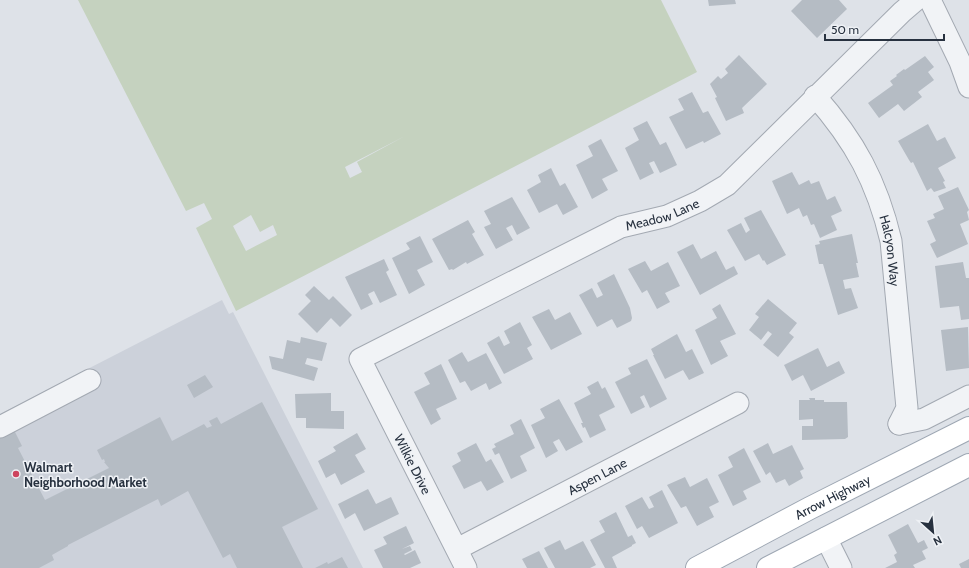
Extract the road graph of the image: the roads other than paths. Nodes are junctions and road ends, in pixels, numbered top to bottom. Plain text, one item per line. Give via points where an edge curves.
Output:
1 (916, 0) edge
2 (930, 0) edge
3 (969, 87) edge
4 (815, 96) junction
5 (360, 359) joint
6 (90, 380) dead end
7 (969, 396) edge
8 (738, 403) dead end
9 (0, 427) edge
10 (969, 429) edge
11 (969, 465) edge
12 (810, 508) junction
13 (826, 538) junction
14 (457, 549) junction
15 (466, 568) edge
16 (697, 568) edge
17 (768, 568) edge
18 (841, 568) edge

1 - 4 street, Meadow Lane
2 - 3 street via 960,62
4 - 5 street, Meadow Lane via 726,185 700,201 667,216 621,227
4 - 7 street, Halcyon Way via 849,138 875,188 885,217 891,241 907,408 899,424 924,419
5 - 14 street, Wilkie Drive
6 - 9 street
8 - 14 street, Aspen Lane
10 - 12 main road, Arrow Highway
11 - 13 main road
12 - 13 main road
12 - 16 main road, Arrow Highway
13 - 17 main road
13 - 18 street
14 - 15 street, Wilkie Drive

